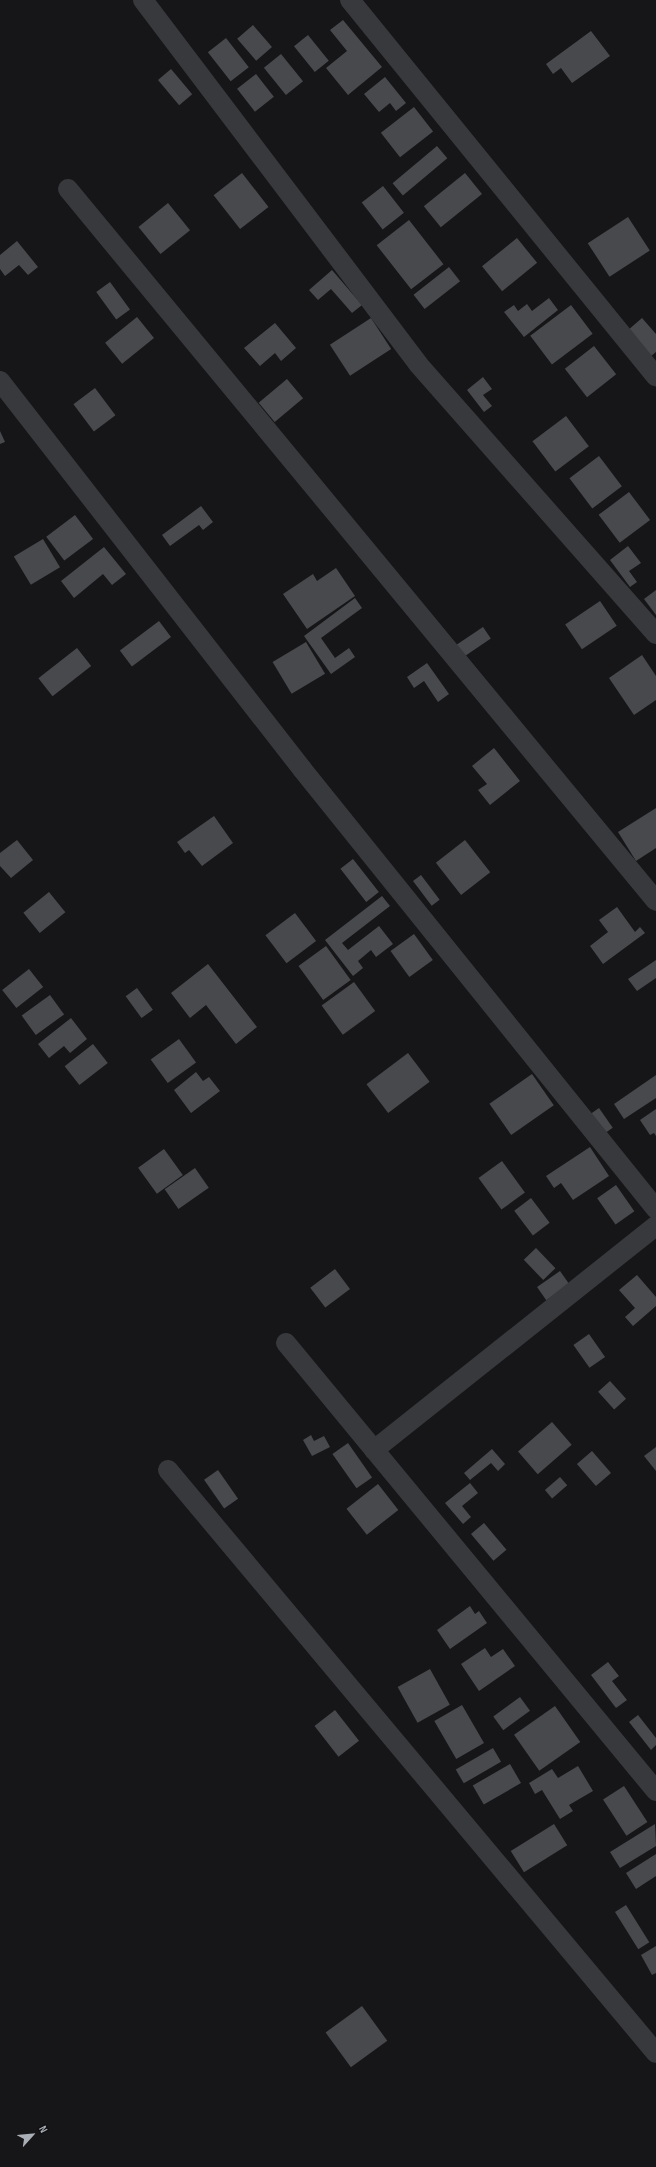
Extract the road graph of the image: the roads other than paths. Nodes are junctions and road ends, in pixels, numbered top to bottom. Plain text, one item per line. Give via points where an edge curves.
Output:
1 (143, 0) edge
2 (350, 0) edge
3 (68, 189) dead end
4 (656, 376) edge
5 (0, 381) edge
6 (656, 634) edge
7 (656, 901) edge
8 (656, 1209) edge
9 (656, 1226) edge
10 (286, 1343) dead end
11 (374, 1450) junction
12 (168, 1470) dead end
13 (656, 1791) edge
14 (656, 2054) edge

1 - 6 street via 418,364
2 - 4 street
3 - 7 street
5 - 8 street via 302,769
9 - 11 street
10 - 11 street
11 - 13 street
12 - 14 street

